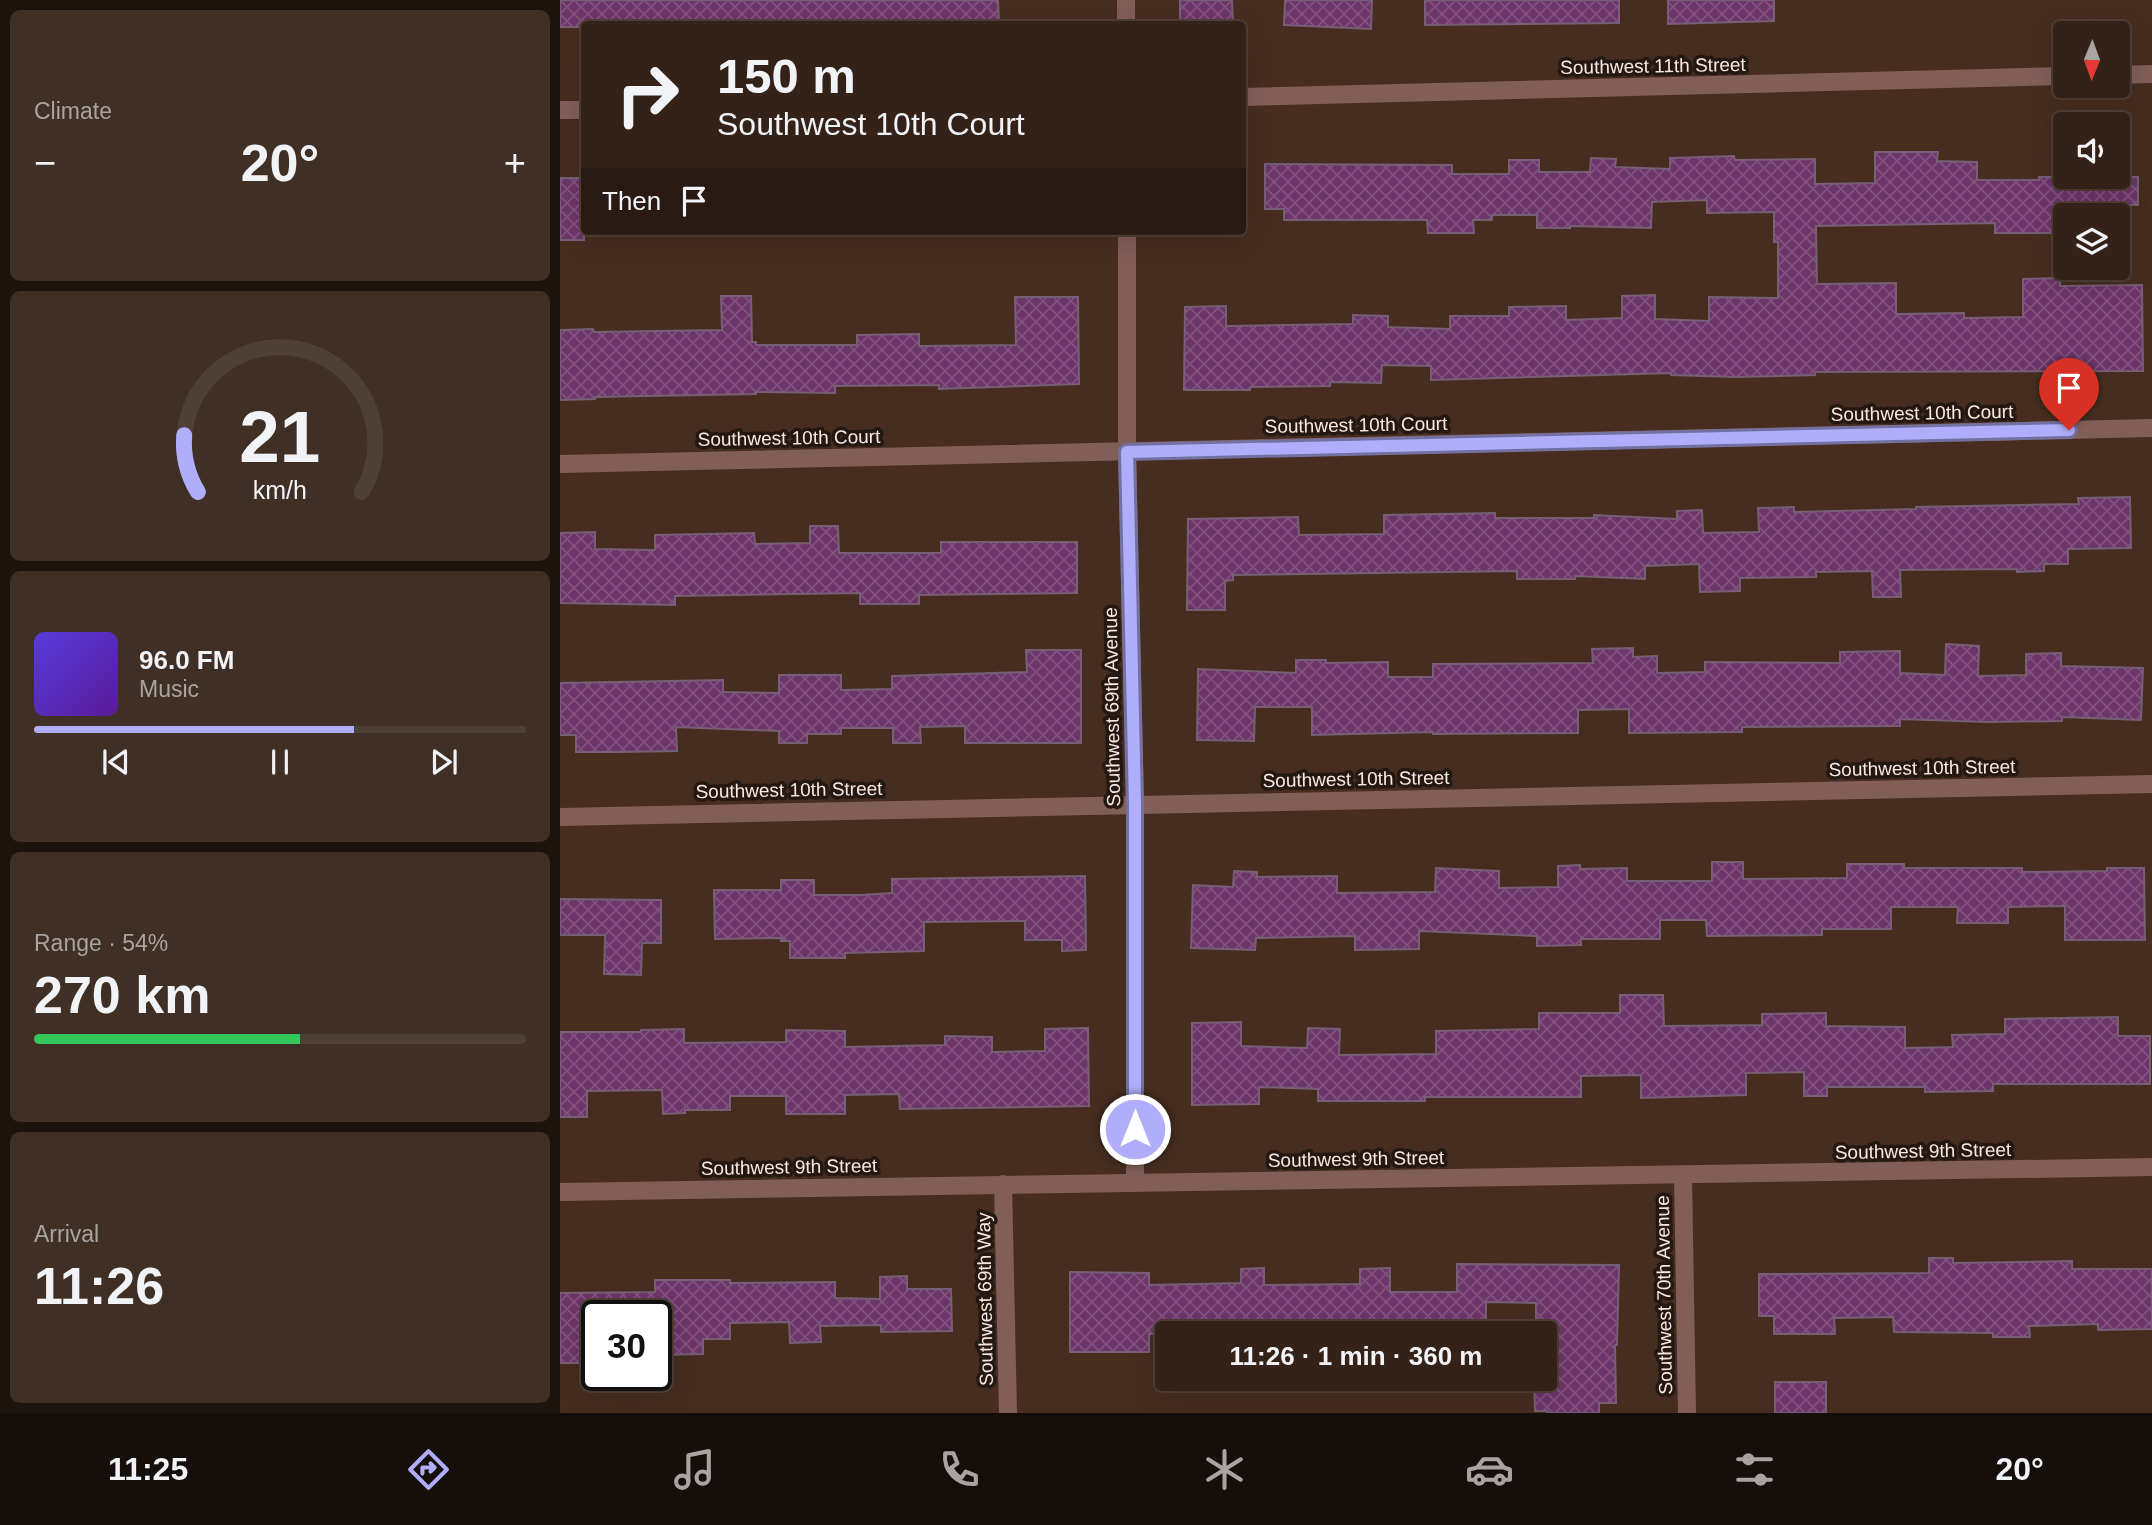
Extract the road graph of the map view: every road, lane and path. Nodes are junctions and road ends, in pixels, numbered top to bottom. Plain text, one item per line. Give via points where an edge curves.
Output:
1 (1126, 0) edge
2 (1126, 21) edge
3 (2152, 74) edge
4 (2130, 75) edge
5 (2053, 76) edge
6 (1246, 97) edge
7 (560, 110) edge
8 (581, 110) edge
9 (1127, 235) edge
10 (2152, 428) edge
11 (1127, 452) junction
12 (560, 464) edge
13 (2152, 784) edge
14 (1135, 804) junction
15 (560, 817) edge
16 (2152, 1167) edge
17 (1683, 1176) junction
18 (1135, 1183) junction
19 (1003, 1184) junction
20 (560, 1192) edge
21 (1008, 1413) edge
22 (1687, 1413) edge

1 - 2 street
3 - 4 street
5 - 6 street, Southwest 11th Street
7 - 8 street
9 - 11 street, Southwest 69th Avenue
10 - 11 street, Southwest 10th Court
11 - 12 street, Southwest 10th Court
11 - 14 street, Southwest 69th Avenue
13 - 14 street, Southwest 10th Street
14 - 15 street, Southwest 10th Street
14 - 18 street, Southwest 69th Avenue
16 - 17 street, Southwest 9th Street
17 - 18 street, Southwest 9th Street
17 - 22 street, Southwest 70th Avenue
18 - 19 street, Southwest 9th Street
19 - 20 street, Southwest 9th Street
19 - 21 street, Southwest 69th Way

